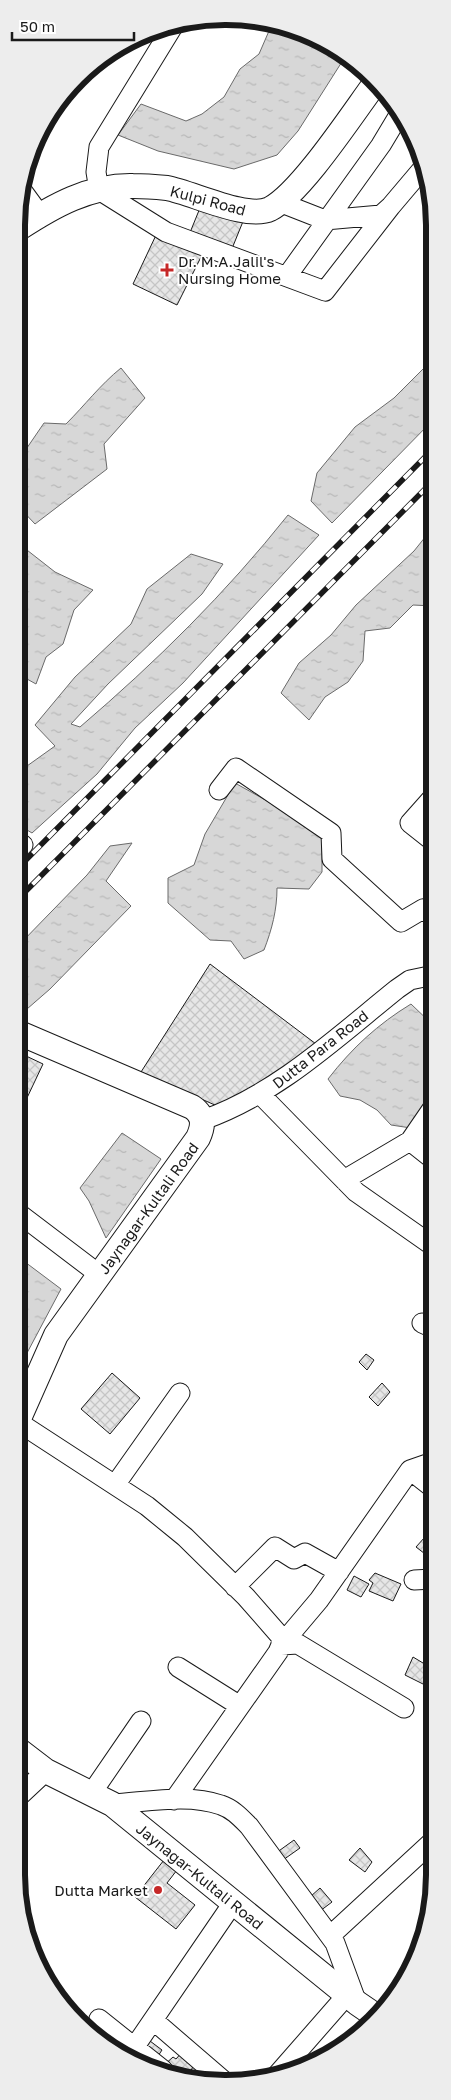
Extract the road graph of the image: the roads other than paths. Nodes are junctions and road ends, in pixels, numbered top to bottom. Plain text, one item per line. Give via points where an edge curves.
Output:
1 (168, 34) edge
2 (371, 88) edge
3 (396, 120) edge
4 (419, 173) edge
5 (99, 190) junction
6 (27, 198) edge
7 (279, 202) junction
8 (391, 206) junction
9 (40, 215) junction
10 (325, 220) junction
11 (25, 224) edge
12 (287, 276) junction
13 (218, 790) dead end
14 (426, 805) edge
15 (426, 836) edge
16 (426, 911) edge
17 (426, 977) edge
18 (25, 1035) edge
19 (261, 1095) junction
20 (426, 1118) edge
21 (203, 1120) junction
22 (410, 1141) junction
23 (426, 1154) edge
24 (344, 1180) junction
25 (25, 1218) edge
26 (426, 1240) edge
27 (100, 1274) junction
28 (180, 1393) dead end
29 (25, 1404) edge
30 (25, 1427) edge
31 (426, 1464) edge
32 (410, 1470) junction
33 (426, 1483) edge
34 (115, 1485) junction
35 (339, 1572) junction
36 (426, 1579) edge
37 (414, 1580) dead end
38 (236, 1587) junction
39 (282, 1644) junction
40 (178, 1667) dead end
41 (240, 1706) junction
42 (404, 1708) dead end
43 (142, 1721) dead end
44 (25, 1755) edge
45 (46, 1771) junction
46 (25, 1791) edge
47 (102, 1799) junction
48 (174, 1800) junction
49 (426, 1847) edge
50 (233, 1902) junction
51 (330, 1936) junction
52 (360, 2005) edge
53 (99, 2019) dead end
54 (153, 2020) junction
55 (127, 2049) edge
56 (131, 2051) edge
57 (289, 2064) edge
58 (217, 2075) edge

1 - 5 street via 99,147 96,172
2 - 7 main road, Kulpi Road via 301,181
3 - 10 street
4 - 8 street
5 - 7 main road, Kulpi Road via 132,185 167,188 253,212 269,210
5 - 9 main road, Kulpi Road via 74,197
5 - 12 street via 166,232
6 - 9 street
7 - 10 street
8 - 10 street via 381,215
8 - 12 street via 325,291
9 - 11 main road, Kulpi Road
10 - 12 street
13 - 16 street via 236,768 332,833 332,859 401,922 423,909
14 - 15 street via 410,823
17 - 19 street, Dutta Para Road via 410,980 397,989
18 - 21 main road via 192,1107 200,1112
19 - 21 street, Dutta Para Road
19 - 24 street
20 - 22 street
21 - 27 main road, Jaynagar-Kultali Road via 198,1138
22 - 23 street
22 - 24 street
24 - 26 street via 356,1192
25 - 27 street
27 - 29 main road, Jaynagar-Kultali Road via 56,1335
28 - 34 street
30 - 34 street
31 - 32 street
32 - 33 street
32 - 35 street
34 - 38 street via 185,1537
35 - 38 street via 305,1553 294,1559 275,1547
35 - 39 street
36 - 37 street
38 - 39 street via 275,1628
39 - 41 street
39 - 42 street via 298,1644
40 - 41 street
41 - 48 street
43 - 47 street
44 - 45 main road, Jaynagar-Kultali Road
45 - 46 street
45 - 47 main road, Jaynagar-Kultali Road
47 - 48 street
47 - 50 main road, Jaynagar-Kultali Road
48 - 51 street via 207,1801 236,1813
49 - 51 street
50 - 52 main road, Jaynagar-Kultali Road
50 - 54 street
51 - 52 street
52 - 57 street
53 - 55 street
54 - 56 street
54 - 58 street

